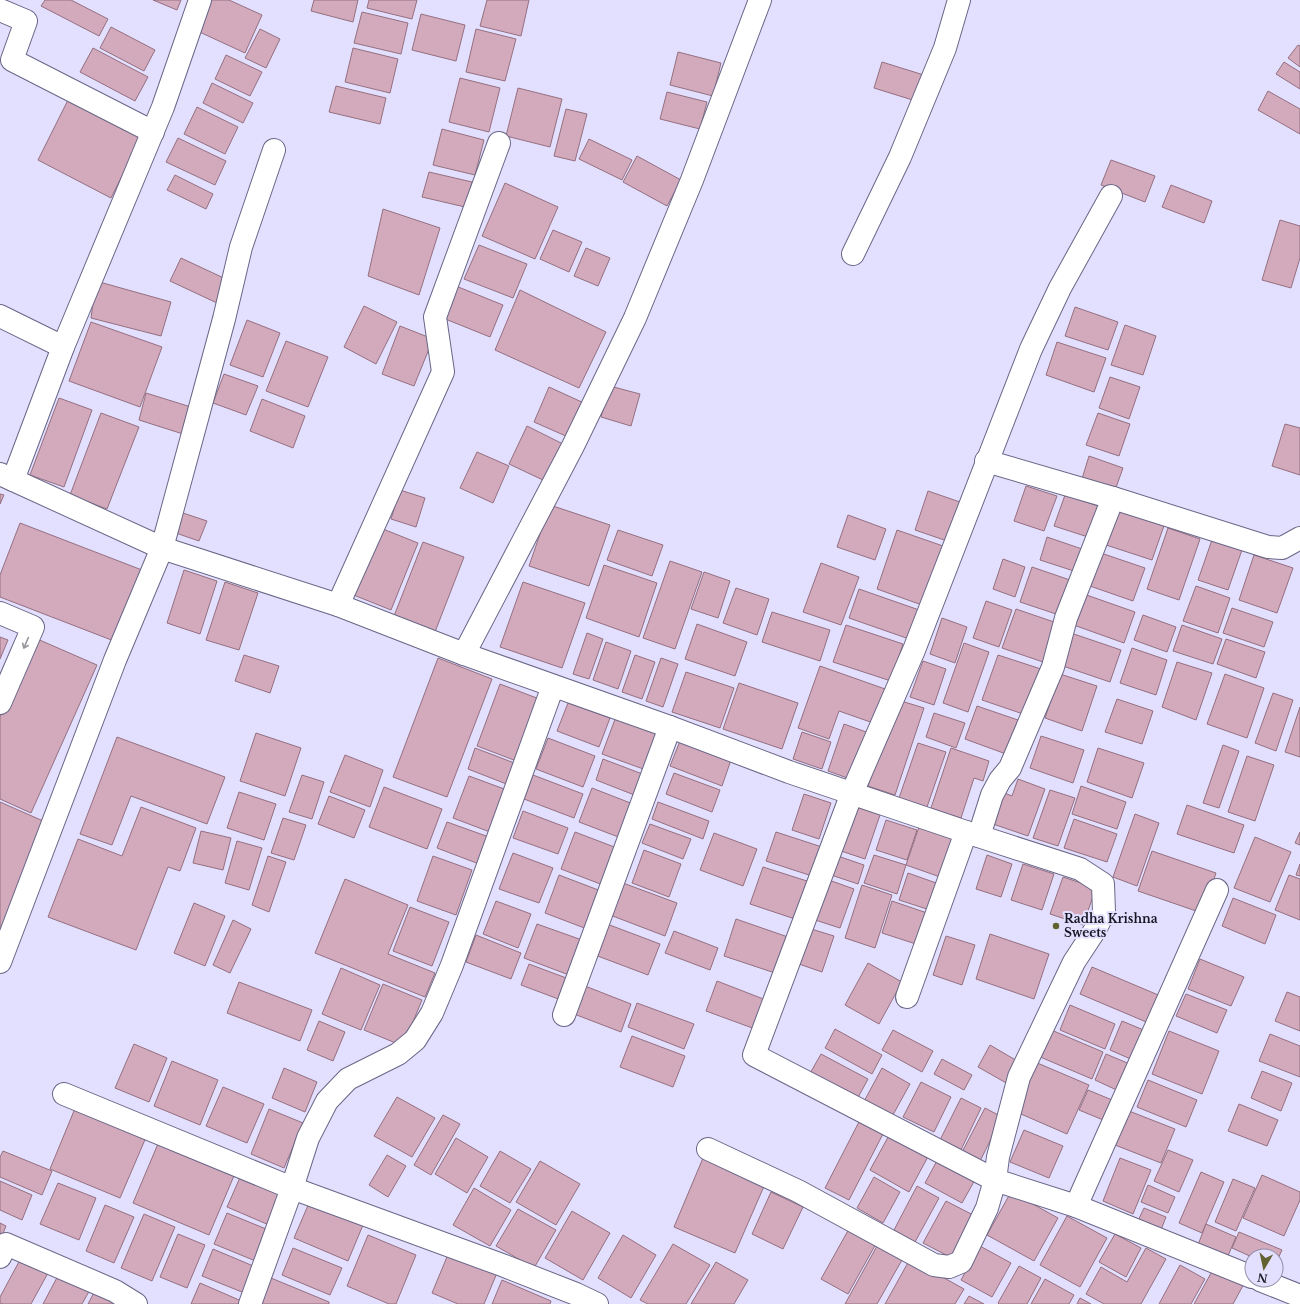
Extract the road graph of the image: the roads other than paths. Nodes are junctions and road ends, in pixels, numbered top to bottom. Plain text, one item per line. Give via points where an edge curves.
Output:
1 (200, 0) edge
2 (760, 0) edge
3 (959, 0) edge
4 (0, 10) edge
5 (153, 132) junction
6 (499, 143) dead end
7 (274, 150) dead end
8 (1110, 196) dead end
9 (853, 254) dead end
10 (0, 316) edge
11 (63, 347) junction
12 (986, 461) junction
13 (7, 477) edge
14 (1113, 498) junction
15 (1300, 538) edge
16 (162, 548) junction
17 (338, 606) junction
18 (0, 614) edge
19 (464, 654) junction
20 (553, 686) junction
21 (0, 702) edge
22 (670, 727) junction
23 (852, 793) junction
24 (973, 834) junction
25 (1217, 890) dead end
26 (0, 962) edge
27 (907, 997) dead end
28 (564, 1015) dead end
29 (64, 1094) dead end
30 (708, 1149) dead end
31 (995, 1180) junction
32 (292, 1188) junction
33 (1076, 1206) junction
34 (0, 1257) edge
35 (1244, 1274) edge
36 (1280, 1288) edge
37 (1300, 1296) edge
38 (573, 1299) edge
39 (136, 1304) edge
40 (250, 1304) edge
41 (598, 1304) edge

1 - 5 street
2 - 19 street via 692,180 635,318 573,446
3 - 9 street via 945,48 900,157
4 - 5 street via 26,21 12,60
5 - 11 street
6 - 17 street via 435,317 443,372
7 - 16 street via 241,247
8 - 12 street via 1060,288 1031,350
10 - 11 street
11 - 13 street
12 - 14 street
12 - 23 street via 914,650
13 - 16 street
14 - 15 street via 1268,547 1282,548
14 - 24 street via 1066,618 1053,667 1010,768 1000,780
16 - 17 street
16 - 26 street via 114,660
17 - 19 street
18 -> 21 street via 33,627
19 - 20 street
20 - 22 street
20 - 32 street via 432,1013 416,1040 398,1054 348,1079 326,1101 308,1138
22 - 23 street
22 - 28 street
23 - 24 street
23 - 31 street via 754,1055
24 - 27 street
24 - 31 street via 1080,869 1103,884 1104,912 1074,962 1019,1076 998,1157
25 - 33 street
29 - 32 street
30 - 31 street via 798,1191 934,1265 949,1268 962,1262 987,1208
31 - 33 street
32 - 38 street via 502,1265
32 - 40 street
33 - 35 street
34 - 39 street via 6,1244 115,1291
36 - 37 street
38 - 41 street

